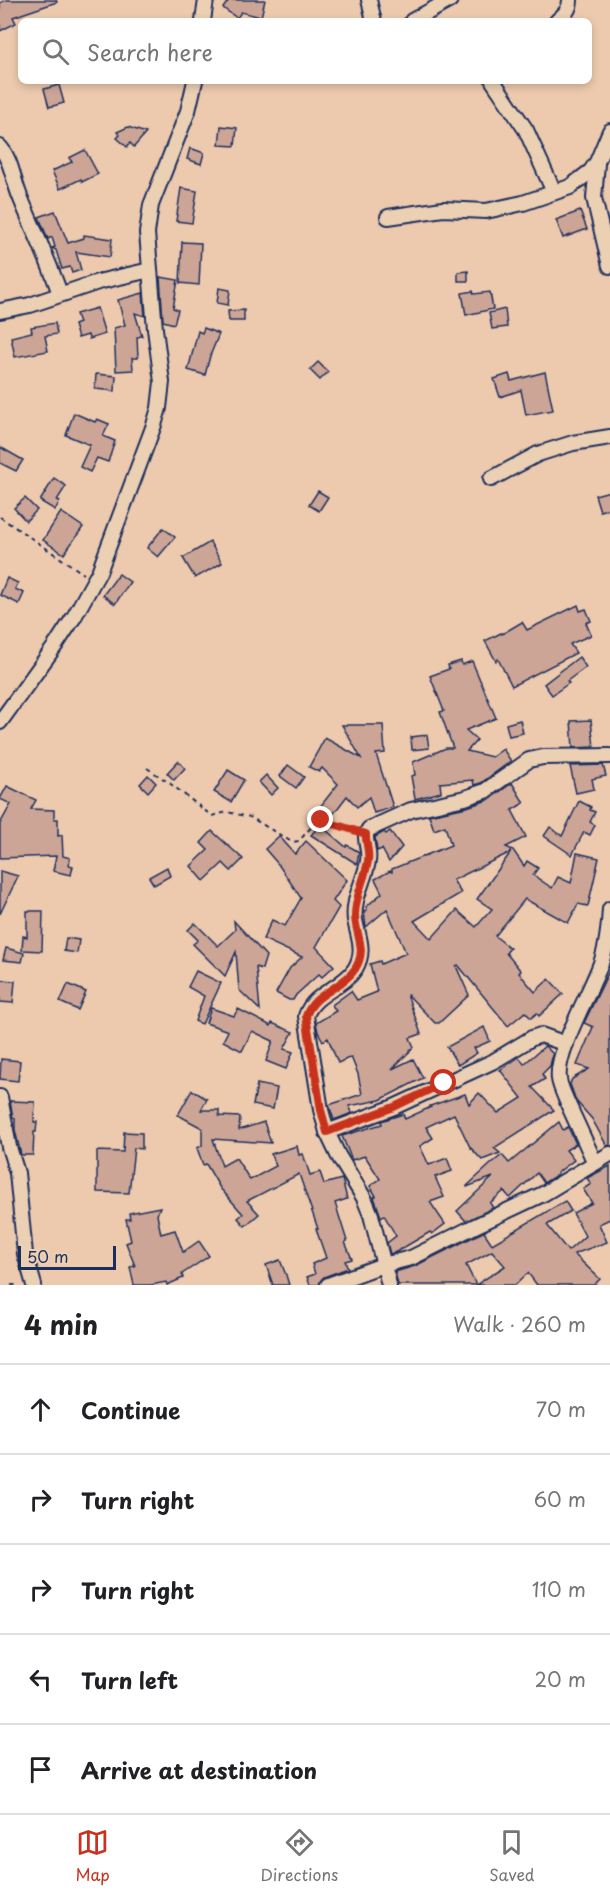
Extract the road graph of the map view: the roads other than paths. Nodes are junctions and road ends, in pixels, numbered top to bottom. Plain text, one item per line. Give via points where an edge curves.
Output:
1 (206, 0) edge
2 (369, 0) edge
3 (450, 0) edge
4 (570, 0) edge
5 (203, 18) edge
6 (373, 18) edge
7 (417, 18) edge
8 (561, 18) edge
9 (194, 84) edge
10 (495, 84) edge
11 (610, 131) edge
12 (0, 147) edge
13 (597, 162) junction
14 (554, 192) junction
15 (388, 218) dead end
16 (610, 266) edge
17 (150, 270) junction
18 (60, 294) junction
19 (0, 311) edge
20 (610, 438) edge
21 (490, 479) dead end
22 (0, 722) edge
23 (610, 756) edge
24 (610, 909) edge
25 (566, 1044) junction
26 (0, 1097) edge
27 (327, 1132) junction
28 (4, 1145) edge
29 (610, 1154) edge
30 (595, 1163) junction
31 (383, 1265) junction
32 (34, 1285) edge
33 (328, 1285) edge
34 (389, 1285) edge

1 - 5 street
2 - 6 street
3 - 7 street
4 - 8 street
9 - 17 street via 152,205 147,233
10 - 14 street via 526,130
11 - 13 street
12 - 18 street via 9,159
13 - 14 street via 578,182
13 - 16 street via 594,198
14 - 15 street via 486,211 443,209
17 - 18 street
17 - 22 street via 162,382 159,408 104,561 74,617
18 - 19 street
20 - 21 street via 573,443 538,454
23 - 27 street via 530,760 485,791 411,810 369,829 368,864 355,906 362,954 355,969 318,997 306,1016
24 - 25 street via 602,961
25 - 27 street via 541,1035 532,1038 494,1061 394,1107
25 - 30 street via 558,1069 559,1080
26 - 28 street
27 - 31 street via 364,1198
28 - 32 street via 16,1173 25,1254
29 - 30 street
30 - 31 street via 543,1194 411,1258
31 - 33 street
31 - 34 street

